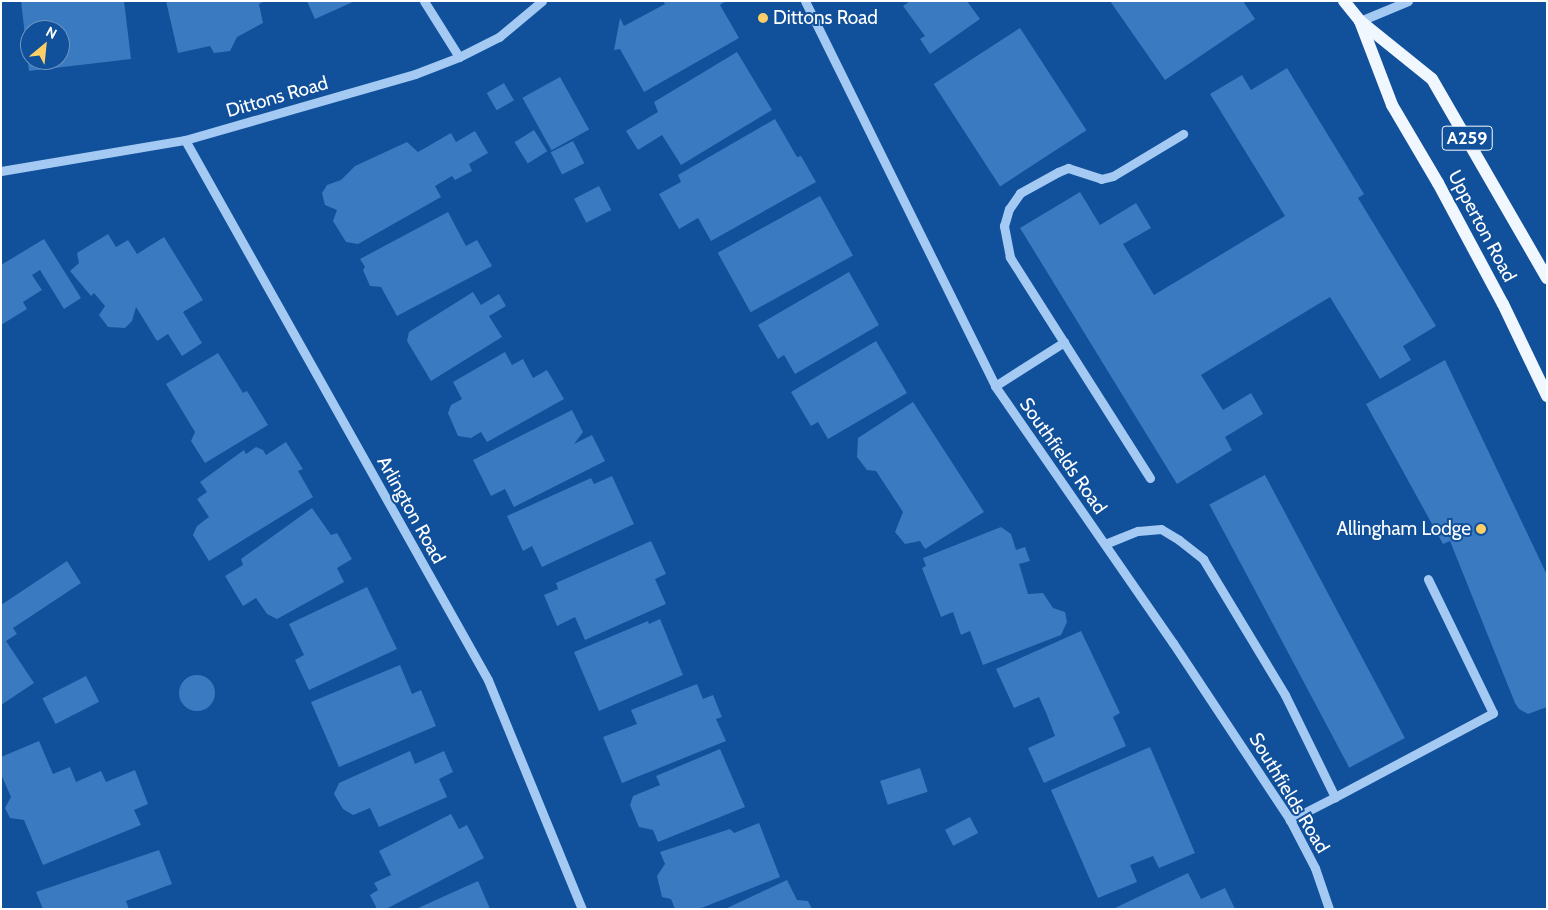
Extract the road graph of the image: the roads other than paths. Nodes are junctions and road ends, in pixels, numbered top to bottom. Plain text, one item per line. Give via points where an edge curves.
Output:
1 (424, 1) edge
2 (542, 1) edge
3 (805, 1) edge
4 (1344, 1) edge
5 (1408, 1) edge
6 (1360, 21) junction
7 (458, 57) junction
8 (1183, 134) dead end
9 (185, 140) junction
10 (1, 171) edge
11 (1547, 278) edge
12 (1064, 342) junction
13 (995, 386) junction
14 (1547, 396) edge
15 (1150, 478) dead end
16 (1105, 544) junction
17 (1428, 579) dead end
18 (1335, 797) junction
19 (1290, 820) junction
20 (582, 909) edge
21 (1329, 909) edge

1 - 7 street
2 - 7 street, Dittons Road via 499,37
3 - 13 street, Southfields Road
4 - 6 main road, Upperton Road / A259
5 - 6 street
6 - 11 main road, Upperton Road / A259 via 1432,79
6 - 14 main road, Upperton Road / A259 via 1392,105 1443,191
7 - 9 street, Dittons Road via 415,74
8 - 12 street via 1113,176 1101,179 1068,168 1058,172 1020,194 1009,209 1004,226 1010,257
9 - 10 street, Dittons Road
9 - 20 street, Arlington Road via 488,680
12 - 13 street
12 - 15 street
13 - 16 street, Southfields Road
16 - 18 street via 1138,531 1161,529 1203,559 1285,695
16 - 19 street, Southfields Road
17 - 18 street via 1493,713
18 - 19 street
19 - 21 street, Southfields Road via 1315,868

